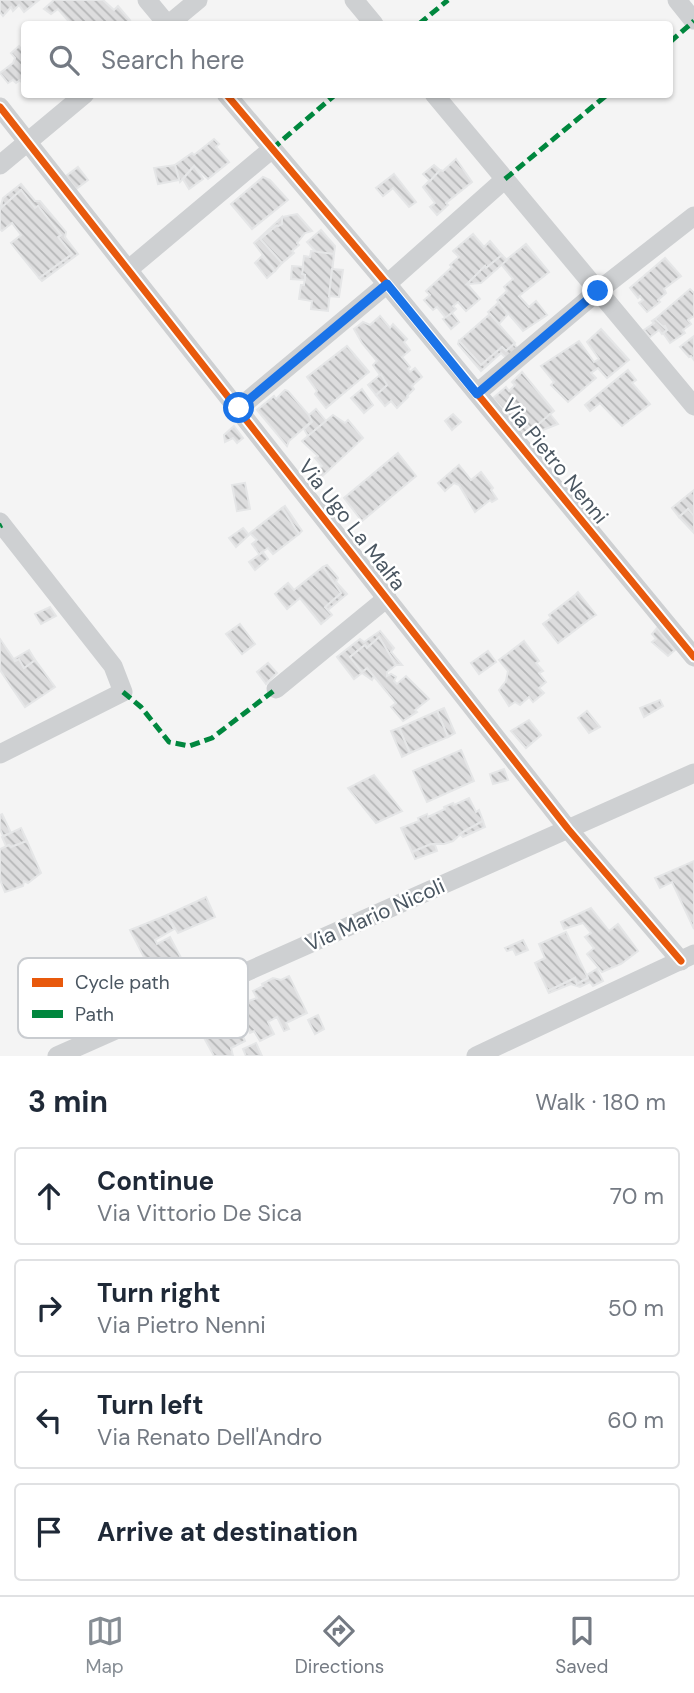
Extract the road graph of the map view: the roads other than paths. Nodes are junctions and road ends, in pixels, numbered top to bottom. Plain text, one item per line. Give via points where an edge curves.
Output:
1 (147, 0) edge
2 (198, 0) edge
3 (354, 0) edge
4 (677, 0) edge
5 (693, 20) edge
6 (165, 21) edge
7 (172, 21) edge
8 (372, 21) edge
9 (80, 98) edge
10 (229, 98) edge
11 (437, 98) edge
12 (0, 107) edge
13 (28, 141) junction
14 (272, 149) junction
15 (0, 165) edge
16 (505, 179) junction
17 (694, 216) edge
18 (129, 269) junction
19 (387, 284) junction
20 (598, 291) junction
21 (477, 394) junction
22 (694, 406) edge
23 (239, 408) junction
24 (0, 522) edge
25 (387, 598) junction
26 (694, 657) edge
27 (276, 689) dead end
28 (0, 754) edge
29 (694, 774) edge
30 (568, 829) junction
31 (687, 958) edge
32 (248, 971) edge
33 (98, 1038) edge
34 (57, 1056) edge
35 (476, 1056) edge

1 - 6 street
2 - 7 street
3 - 8 street
4 - 5 street
9 - 13 street
10 - 14 street, Via Pietro Nenni
11 - 16 street
12 - 13 street, Via Ugo La Malfa
13 - 15 street
13 - 18 street, Via Ugo La Malfa
14 - 18 street
14 - 19 street, Via Pietro Nenni
16 - 19 street
16 - 20 street
17 - 20 street
18 - 23 street, Via Ugo La Malfa
19 - 21 street, Via Pietro Nenni
19 - 23 street
20 - 21 street
20 - 22 street
21 - 26 street, Via Pietro Nenni
23 - 25 street, Via Ugo La Malfa
24 - 28 street via 113,666 123,692
25 - 27 street
25 - 30 street, Via Ugo La Malfa
29 - 30 street, Via Mario Nicoli
30 - 31 street, Via Ugo La Malfa
30 - 32 street, Via Mario Nicoli
31 - 35 street
33 - 34 street, Via Mario Nicoli

